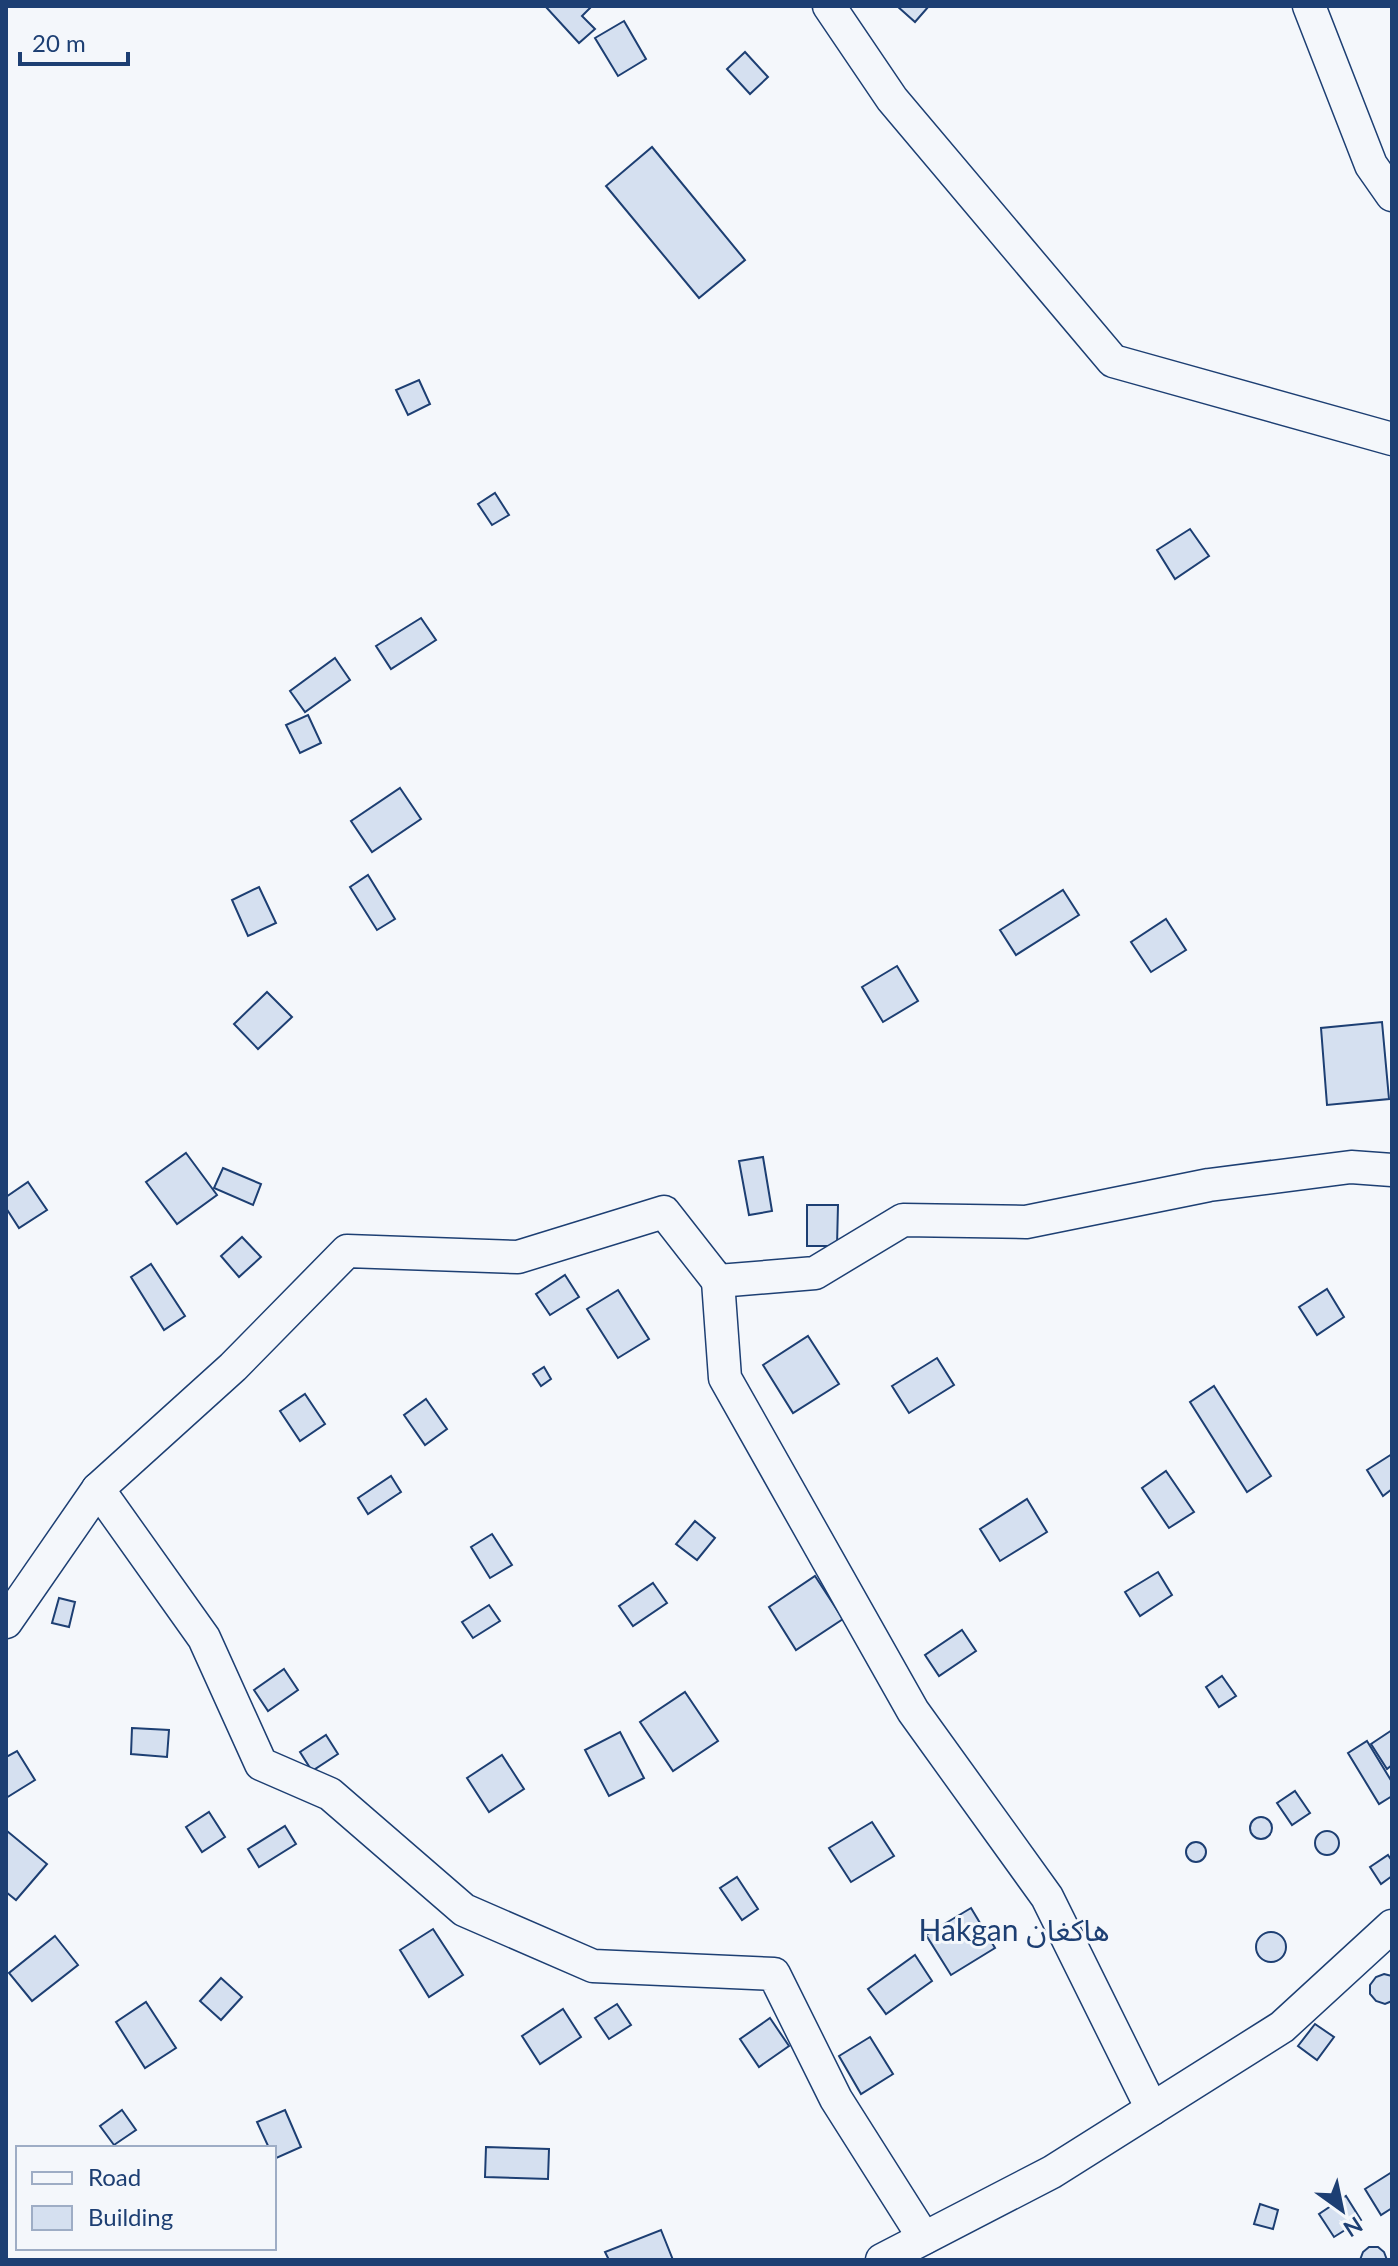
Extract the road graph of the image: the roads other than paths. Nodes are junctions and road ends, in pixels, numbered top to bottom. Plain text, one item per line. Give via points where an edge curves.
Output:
1 (829, 6) edge
2 (1309, 6) edge
3 (1392, 195) edge
4 (1392, 439) edge
5 (1392, 1170) edge
6 (718, 1281) junction
7 (98, 1489) junction
8 (6, 1622) edge
9 (1392, 1926) edge
10 (1152, 2109) junction
11 (924, 2238) junction
12 (882, 2260) edge

1 - 4 street via 892,99 1113,361
2 - 3 street via 1371,165
5 - 6 street via 1351,1167 1209,1185 1026,1222 903,1220 815,1273
6 - 7 street via 664,1212 518,1257 347,1251 233,1367
6 - 10 street via 725,1378 913,1711 1047,1897
7 - 8 street
7 - 11 street via 204,1638 261,1764 330,1794 464,1910 593,1966 774,1974 836,2099
9 - 10 street via 1282,2027
10 - 11 street via 1052,2172
11 - 12 street

